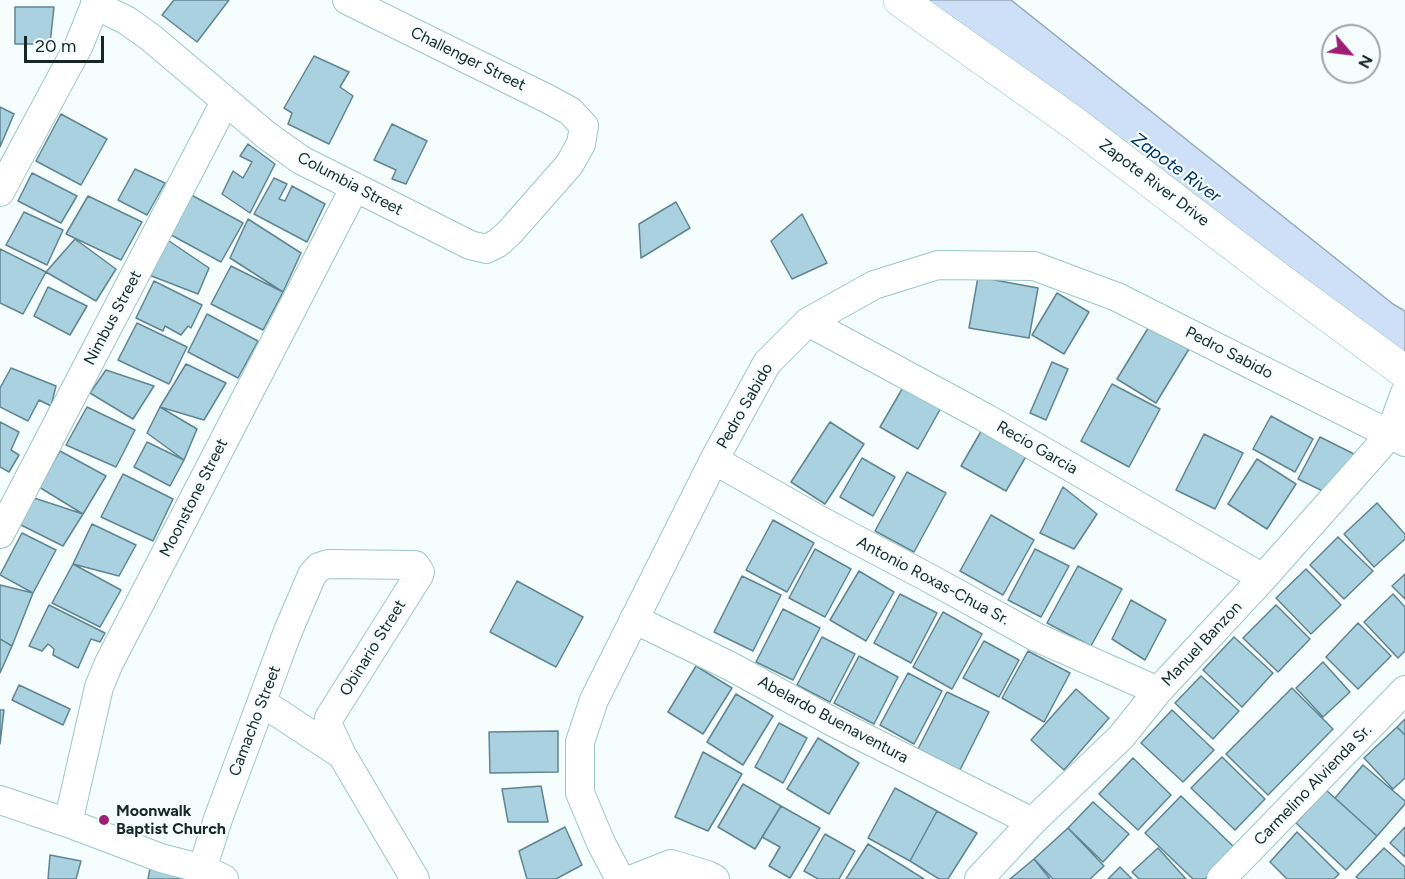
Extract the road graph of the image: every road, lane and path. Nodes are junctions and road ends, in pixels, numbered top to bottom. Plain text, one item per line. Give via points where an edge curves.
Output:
1 (347, 0) edge
2 (900, 0) edge
3 (95, 3) edge
4 (225, 102) junction
5 (584, 126) joint
6 (355, 187) junction
7 (0, 192) edge
8 (808, 322) junction
9 (1405, 372) edge
10 (1405, 393) edge
11 (1397, 438) edge
12 (714, 460) junction
13 (0, 534) edge
14 (1263, 578) junction
15 (634, 619) junction
16 (288, 631) joint
17 (1405, 690) edge
18 (1158, 691) junction
19 (263, 703) junction
20 (342, 755) junction
21 (0, 800) edge
22 (1032, 822) junction
23 (68, 823) junction
24 (209, 876) edge
25 (415, 879) edge
26 (620, 879) edge
27 (633, 879) edge
28 (715, 879) edge
29 (979, 879) edge
30 (1221, 879) edge

1 - 5 street, Challenger Street via 546,98 570,111
2 - 9 main road, Zapote River Drive via 1074,123
3 - 4 street, Columbia Street via 150,38
3 - 7 street via 79,45
4 - 6 street, Columbia Street via 301,160
4 - 13 street, Nimbus Street
5 - 6 street, Columbia Street via 581,144 569,165 510,232 486,249 454,238
6 - 23 street, Moonstone Street via 109,663 99,687
8 - 11 street, Pedro Sabido via 874,285 938,265 1034,266 1118,297
8 - 12 street, Pedro Sabido via 767,363
8 - 14 street, Recio Garcia via 984,417
10 - 11 street, Manuel Banzon
11 - 14 street, Manuel Banzon via 1374,454
12 - 15 street, Pedro Sabido
12 - 18 street, Antonio Roxas-Chua Sr. via 1036,637
14 - 18 street, Manuel Banzon
15 - 22 street, Abelardo Buenaventura
15 - 26 street, Pedro Sabido via 594,700 580,742 580,793
16 - 19 street, Camacho Street
16 - 20 street, Obinario Street via 312,574 319,567 415,565 419,570 329,718 328,725
17 - 30 street, Carmelino Alvienda Sr.
18 - 22 street, Manuel Banzon via 1120,736
19 - 20 street
19 - 24 street, Camacho Street via 218,819
20 - 25 street, Obinario Street
21 - 23 street
22 - 29 street, Manuel Banzon
23 - 24 street
27 - 28 street via 671,864

